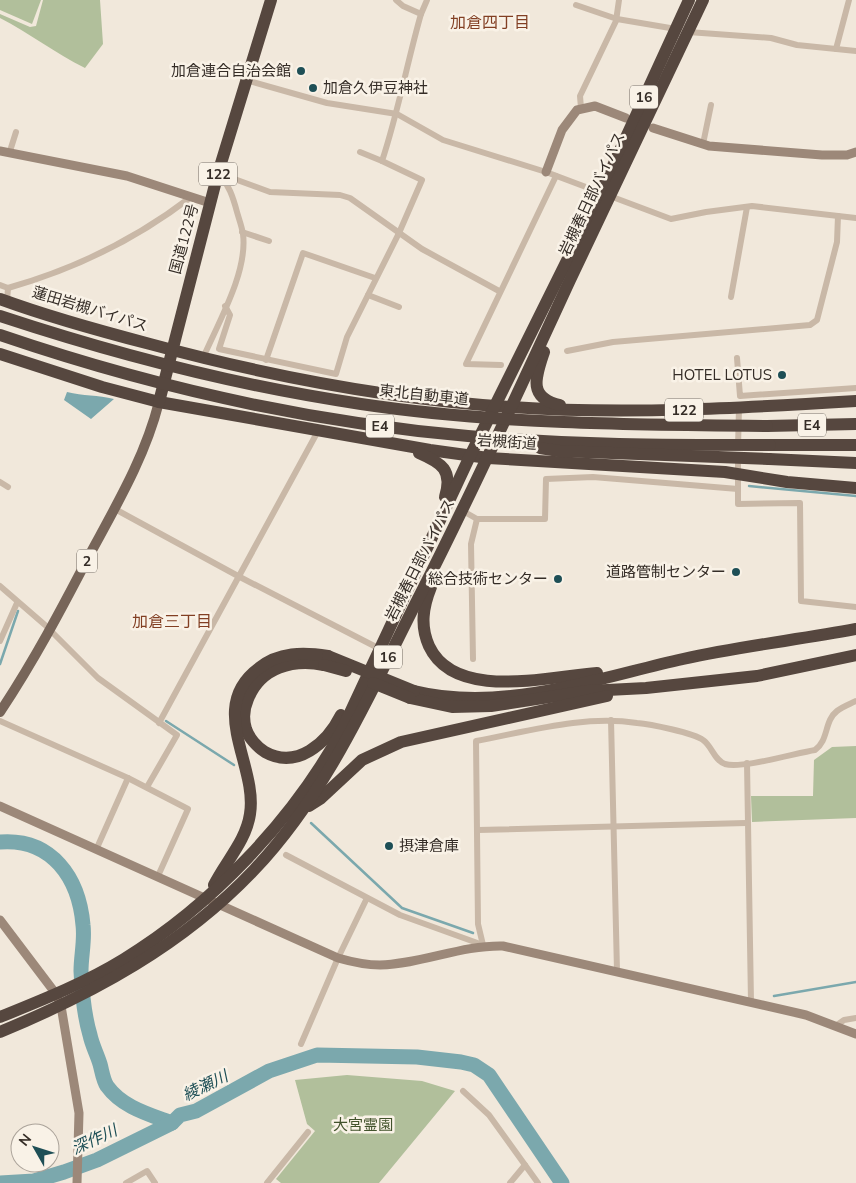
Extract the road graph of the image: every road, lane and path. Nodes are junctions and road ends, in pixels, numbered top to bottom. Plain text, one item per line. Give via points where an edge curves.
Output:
1 (272, 0) edge
2 (396, 0) edge
3 (427, 0) edge
4 (619, 0) edge
5 (689, 0) edge
6 (703, 0) edge
7 (849, 0) edge
8 (576, 6) dead end
9 (421, 14) junction
10 (617, 19) junction
11 (682, 30) junction
12 (836, 49) junction
13 (856, 51) edge
14 (246, 80) junction
15 (711, 105) dead end
16 (581, 108) junction
17 (397, 114) junction
18 (626, 118) dead end
19 (654, 128) dead end
20 (16, 132) dead end
21 (703, 144) junction
22 (0, 151) edge
23 (10, 151) junction
24 (360, 152) dead end
25 (856, 152) edge
26 (382, 161) junction
27 (546, 172) junction
28 (218, 173) junction
29 (556, 176) junction
30 (604, 195) junction
31 (191, 198) junction
32 (210, 203) junction
33 (747, 207) junction
34 (838, 216) junction
35 (856, 218) edge
36 (242, 232) junction
37 (399, 233) junction
38 (269, 241) dead end
39 (375, 278) junction
40 (0, 285) edge
41 (8, 288) junction
42 (499, 291) junction
43 (368, 295) junction
44 (731, 296) dead end
45 (3, 300) edge
46 (225, 306) junction
47 (399, 307) dead end
48 (558, 307) junction
49 (0, 316) edge
50 (0, 335) edge
51 (171, 350) junction
52 (567, 351) dead end
53 (0, 354) edge
54 (737, 358) dead end
55 (202, 359) junction
56 (266, 360) junction
57 (501, 365) dead end
58 (507, 382) junction
59 (856, 388) edge
60 (856, 401) edge
61 (159, 402) junction
62 (463, 403) junction
63 (495, 406) junction
64 (511, 407) junction
65 (739, 408) junction
66 (633, 411) junction
67 (856, 424) edge
68 (318, 431) junction
69 (468, 436) junction
70 (400, 445) junction
71 (856, 445) edge
72 (470, 456) junction
73 (488, 458) junction
74 (856, 463) edge
75 (738, 474) junction
76 (0, 482) edge
77 (8, 488) dead end
78 (856, 488) edge
79 (738, 489) junction
80 (115, 509) junction
81 (461, 515) junction
82 (477, 519) junction
83 (417, 572) junction
84 (238, 576) junction
85 (0, 586) edge
86 (17, 602) junction
87 (856, 607) edge
88 (856, 629) edge
89 (50, 630) junction
90 (827, 634) junction
91 (856, 634) edge
92 (0, 641) edge
93 (379, 651) junction
94 (856, 655) edge
95 (473, 659) dead end
96 (326, 660) junction
97 (640, 669) junction
98 (646, 688) junction
99 (412, 694) junction
100 (856, 701) edge
101 (0, 712) edge
102 (611, 720) junction
103 (0, 721) edge
104 (159, 723) junction
105 (747, 763) junction
106 (128, 778) junction
107 (147, 787) junction
108 (0, 806) edge
109 (305, 808) junction
110 (746, 823) junction
111 (615, 826) junction
112 (478, 830) junction
113 (96, 850) junction
114 (286, 855) dead end
115 (158, 876) junction
116 (207, 896) junction
117 (367, 898) junction
118 (219, 905) junction
119 (0, 920) edge
120 (483, 945) junction
121 (338, 958) junction
122 (617, 972) junction
123 (109, 974) junction
124 (64, 997) junction
125 (752, 1002) junction
126 (0, 1017) edge
127 (856, 1018) edge
128 (837, 1025) junction
129 (0, 1032) edge
130 (856, 1034) edge
131 (301, 1044) dead end
132 (463, 1091) dead end
133 (308, 1132) dead end
134 (525, 1164) junction
135 (76, 1182) edge
136 (126, 1183) edge
137 (155, 1183) edge
138 (267, 1183) edge
139 (510, 1183) edge
140 (538, 1183) edge

1 - 14 highway, 国道122号 / 122
2 - 9 street
3 - 9 street
4 - 10 street
5 - 11 highway, 岩槻春日部バイパス / 16
6 - 11 highway, 岩槻春日部バイパス / 16
7 - 12 street
8 - 10 street
9 - 17 street via 406,64
10 - 11 street
10 - 16 street via 580,96
11 - 12 street via 771,38 798,46
11 - 30 highway, 岩槻春日部バイパス / 16
12 - 13 street
14 - 17 street via 327,103
14 - 28 highway, 国道122号 / 122
15 - 21 street
16 - 18 street via 604,107
16 - 27 street via 572,114 562,130
17 - 26 street
17 - 27 street via 443,140
19 - 21 street
20 - 23 street
21 - 25 street via 822,155
22 - 23 street
23 - 31 street via 127,176
24 - 26 street
26 - 37 street via 422,180
27 - 29 street
28 - 32 highway, 国道122号 / 122
28 - 36 street via 228,184
28 - 37 street via 270,192 350,198
29 - 30 street
29 - 42 street
30 - 33 street via 671,219
30 - 48 highway, 岩槻春日部バイパス / 16
30 - 58 highway, 岩槻春日部バイパス / 16
31 - 32 street
31 - 41 street via 156,224 107,251 53,275
32 - 51 highway, 国道122号 / 122
33 - 34 street
33 - 44 street
34 - 35 street
34 - 52 street via 838,242 817,320 810,326 613,342
36 - 38 street
36 - 46 street via 240,270
37 - 39 street
37 - 42 street
39 - 43 street
39 - 56 street via 303,253
40 - 41 street
41 - 45 street
42 - 57 street via 466,364
43 - 47 street
43 - 56 street via 347,337 336,374
45 - 51 highway, 蓮田岩槻バイパス / 122
46 - 55 street
46 - 56 street via 230,315 219,349
48 - 64 highway, 岩槻春日部バイパス / 16
48 - 66 highway via 536,378 541,396 548,402 563,406
49 - 67 highway, 東北自動車道 / E4, bridge via 184,370 362,404 537,421 767,426
50 - 69 highway, E4, bridge via 139,378 259,406 356,423
51 - 55 highway, 122
51 - 61 highway, 国道122号 / 122
53 - 61 highway via 102,388
54 - 59 street via 740,396
55 - 62 highway, 122 via 351,388
58 - 62 highway via 480,402
58 - 63 highway, 岩槻春日部バイパス / 16
60 - 65 highway, 122
61 - 68 highway, 岩槻街道
61 - 80 main road, 2 via 138,465
62 - 63 highway, 122
63 - 64 highway, 122
63 - 72 highway, 岩槻春日部バイパス / 16
64 - 66 highway, 122
64 - 73 highway, 岩槻春日部バイパス / 16
65 - 66 highway, 122
65 - 75 street
68 - 70 highway, 岩槻街道
68 - 84 street
69 - 71 highway, E4, bridge via 579,442
69 - 74 highway, bridge via 559,451
70 - 72 highway, 岩槻街道
70 - 83 highway via 439,462 448,476 442,505
72 - 73 highway, 岩槻街道
72 - 83 highway, 岩槻春日部バイパス / 16
73 - 75 highway, 岩槻街道
73 - 81 highway, 岩槻春日部バイパス / 16
75 - 78 highway, 岩槻街道
75 - 79 street
76 - 77 street
79 - 82 street via 593,477 546,478 545,519
79 - 87 street via 738,504 800,503 802,601
80 - 84 street
80 - 89 main road, 2
81 - 82 street
81 - 97 highway via 457,536 432,585 423,618 428,644 441,663 471,678 493,681 526,681
81 - 109 highway, 岩槻春日部バイパス / 16 via 356,723
82 - 95 street via 471,544
83 - 93 highway, 岩槻春日部バイパス / 16
84 - 93 street
84 - 104 street
85 - 86 street
86 - 89 street
86 - 92 street
88 - 90 highway
89 - 101 main road, 2
89 - 104 street via 98,678
90 - 91 highway
90 - 97 highway via 750,645
93 - 96 highway via 339,720 319,745 295,757 278,757 263,750 249,736 244,722 246,703 253,688 280,667
93 - 116 highway, 岩槻春日部バイパス / 16 via 342,730 316,773 264,840
94 - 98 highway via 757,676
96 - 99 highway, bridge
96 - 116 highway via 300,653 276,658 255,671 240,692 234,714 235,728 250,786 250,814 244,837
97 - 99 highway via 499,697
98 - 99 highway via 588,691 479,707 444,706
98 - 109 highway via 401,742 362,760 320,799
100 - 105 street via 837,711 822,745 815,750
102 - 105 street via 696,735 705,741 720,762 728,765
102 - 111 street
102 - 112 street via 587,720 476,741
103 - 106 street
104 - 107 street via 177,735
105 - 110 street
106 - 107 street
106 - 113 street
107 - 115 street via 188,809
108 - 113 street
109 - 118 highway, 岩槻春日部バイパス / 16 via 254,870
110 - 111 street
110 - 125 street
111 - 112 street
111 - 122 street
112 - 120 street via 478,924
113 - 115 street
114 - 117 street
115 - 116 street
116 - 118 street
116 - 123 highway, 岩槻春日部バイパス / 16
117 - 120 street via 400,915
117 - 121 street
118 - 121 street
118 - 123 highway, 岩槻春日部バイパス / 16 via 166,946
119 - 124 street
120 - 121 street via 398,964 367,964
120 - 122 street via 503,946
121 - 131 street
122 - 125 street
123 - 124 highway, 岩槻春日部バイパス / 16
124 - 126 highway, 岩槻春日部バイパス / 16
124 - 129 highway, 岩槻春日部バイパス / 16
124 - 135 street via 78,1102
125 - 128 street via 806,1014
127 - 128 street
128 - 130 street
132 - 134 street via 489,1115
133 - 138 street
134 - 139 street
134 - 140 street
136 - 137 street via 147,1171

